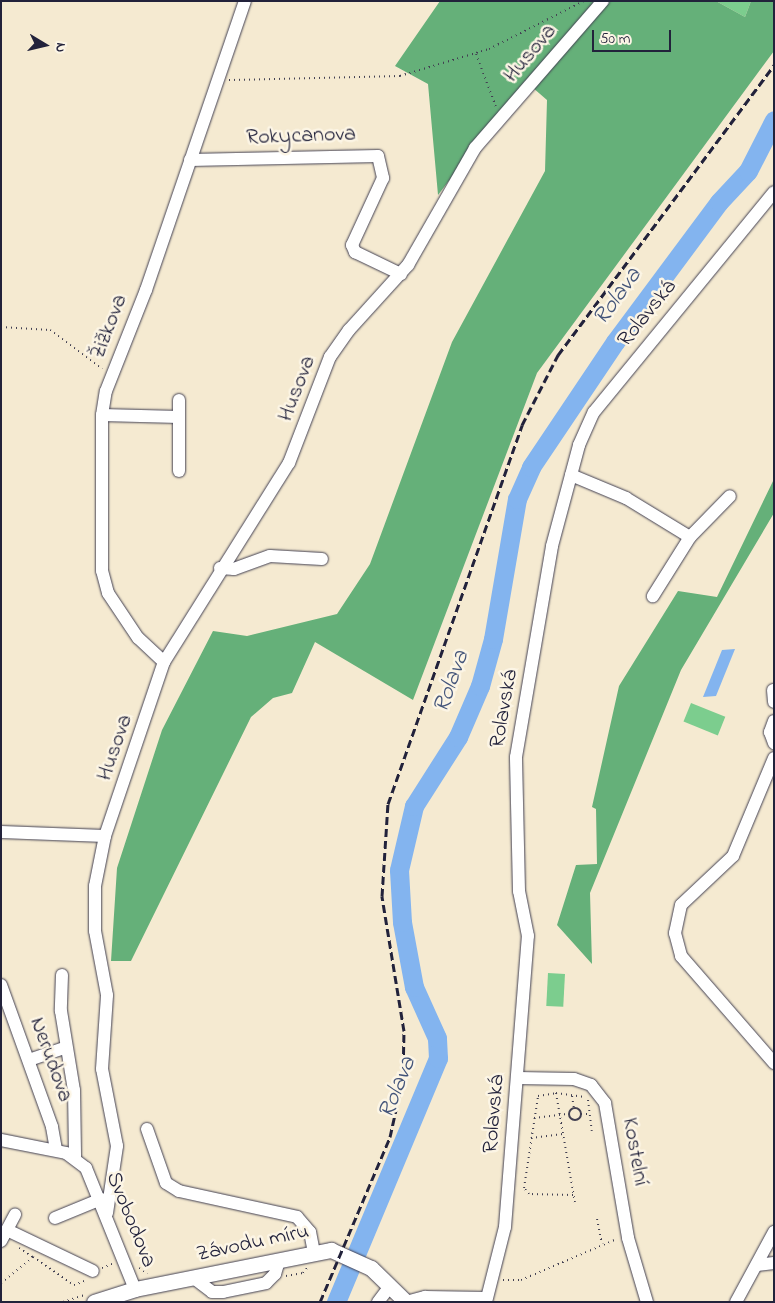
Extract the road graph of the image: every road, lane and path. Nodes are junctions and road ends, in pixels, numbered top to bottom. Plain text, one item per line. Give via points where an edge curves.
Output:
1 (245, 1) edge
2 (584, 1) edge
3 (603, 1) edge
4 (476, 54) junction
5 (219, 80) junction
6 (502, 119) junction
7 (190, 160) junction
8 (774, 192) edge
9 (401, 274) junction
10 (1, 327) edge
11 (112, 376) junction
12 (179, 400) dead end
13 (102, 415) junction
14 (179, 417) junction
15 (179, 471) dead end
16 (571, 475) junction
17 (730, 496) dead end
18 (690, 538) junction
19 (322, 560) dead end
20 (220, 568) junction
21 (652, 596) dead end
22 (164, 662) junction
23 (774, 721) edge
24 (774, 743) edge
25 (774, 758) edge
26 (1, 832) edge
27 (105, 836) junction
28 (62, 975) dead end
29 (1, 986) edge
30 (66, 1047) junction
31 (29, 1060) junction
32 (774, 1063) edge
33 (518, 1078) junction
34 (556, 1093) junction
35 (572, 1095) junction
36 (574, 1108) junction
37 (560, 1114) junction
38 (569, 1114) junction
39 (581, 1114) junction
40 (591, 1114) junction
41 (534, 1118) junction
42 (147, 1129) dead end
43 (592, 1131) dead end
44 (563, 1134) junction
45 (531, 1138) junction
46 (1, 1140) edge
47 (56, 1150) junction
48 (75, 1157) junction
49 (573, 1196) junction
50 (102, 1199) junction
51 (575, 1203) dead end
52 (107, 1212) junction
53 (14, 1215) dead end
54 (55, 1218) dead end
55 (596, 1219) dead end
56 (774, 1232) edge
57 (4, 1236) edge
58 (619, 1239) dead end
59 (602, 1244) junction
60 (315, 1257) junction
61 (116, 1262) dead end
62 (774, 1263) edge
63 (136, 1264) dead end
64 (757, 1265) junction
65 (502, 1271) dead end
66 (95, 1274) junction
67 (152, 1275) dead end
68 (279, 1281) dead end
69 (1, 1283) edge
70 (390, 1286) junction
71 (136, 1289) junction
72 (486, 1300) edge
73 (3, 1302) edge
74 (8, 1302) edge
75 (94, 1302) edge
76 (378, 1302) edge
77 (406, 1302) edge
78 (647, 1302) edge
79 (736, 1302) edge

1 - 5 street, Žižkova
2 - 4 path via 532,31
3 - 6 street, Husova
4 - 5 path via 400,76
4 - 6 path via 484,84
5 - 7 street, Žižkova
6 - 9 street, Husova via 475,148
7 - 9 street, Rokycanova via 378,156 383,178 352,249
7 - 11 street, Žižkova
8 - 16 street, Rolavská via 594,412
9 - 20 street, Husova via 349,330 330,358 289,463
10 - 11 path via 50,330
11 - 13 street, Žižkova
12 - 14 street
13 - 14 street
13 - 22 street, Žižkova via 102,571 108,593 138,638
14 - 15 street
16 - 18 street via 626,498
16 - 33 street, Rolavská via 552,546 516,757 520,891 528,936
17 - 18 street
18 - 21 street
19 - 20 street via 270,556 234,569
20 - 22 street, Husova
22 - 27 street, Husova
23 - 24 street via 770,732
25 - 32 street via 733,856 681,906 675,933 681,956
26 - 27 street
27 - 52 street, Husova via 95,886 95,931 107,995 102,1070 117,1146
28 - 30 street
29 - 31 street, Nerudova
30 - 31 street
30 - 48 street via 74,1090
31 - 47 street, Nerudova
33 - 72 street, Rolavská via 505,1227
33 - 78 street, Kostelní via 574,1079 591,1085 605,1103 628,1238
34 - 35 path
34 - 37 path
34 - 41 path via 538,1096
35 - 36 path
35 - 40 path via 587,1099
36 - 38 path
36 - 39 path
37 - 38 path
37 - 41 path
37 - 44 path
38 - 39 path via 575,1120
39 - 40 path
40 - 43 path
41 - 45 path
42 - 60 street via 166,1183 178,1191 297,1217 310,1232
44 - 45 path
44 - 49 path
45 - 49 path via 526,1192
46 - 47 street, Svobodova
47 - 48 street, Svobodova
48 - 50 street, Svobodova via 91,1175
49 - 51 path
50 - 52 street, Svobodova
50 - 54 street
52 - 71 street, Svobodova
53 - 57 street
55 - 59 path
56 - 64 street
57 - 66 street
58 - 59 path
59 - 65 path via 521,1280 500,1279
60 - 68 path via 303,1273
60 - 70 main road, Závodu míru via 331,1250 347,1255 372,1268
60 - 71 main road, Závodu míru
61 - 66 path
62 - 64 street
63 - 67 path
64 - 79 street
66 - 69 path via 74,1285 33,1257
70 - 76 street
70 - 77 main road, Závodu míru
71 - 75 main road, Závodu míru
72 - 77 street via 425,1297
73 - 74 path

